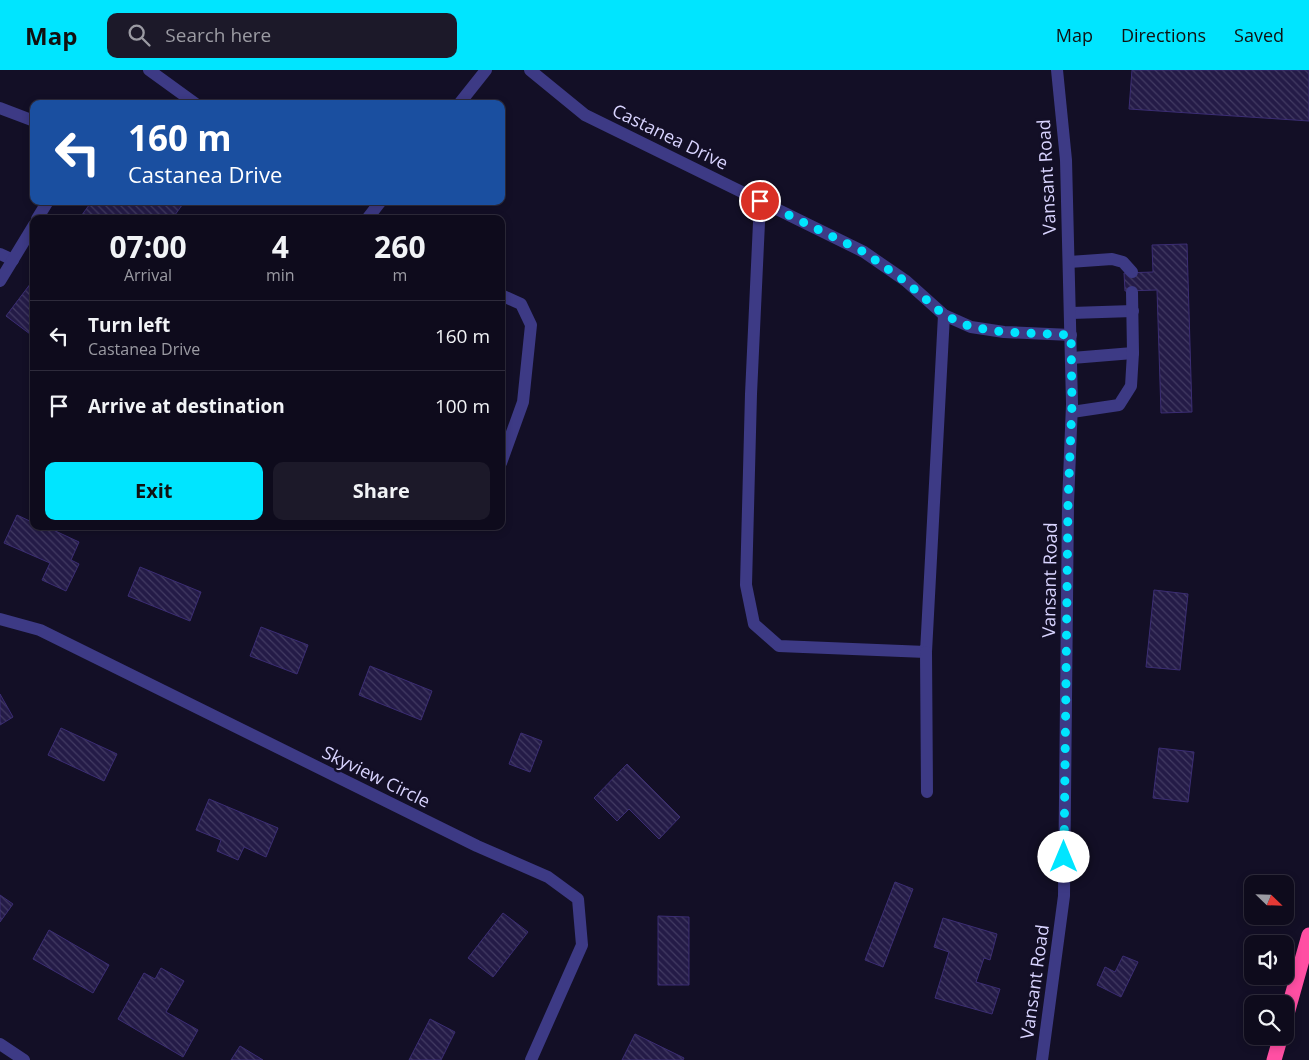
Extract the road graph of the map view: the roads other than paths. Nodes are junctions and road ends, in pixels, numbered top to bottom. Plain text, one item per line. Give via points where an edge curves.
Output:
1 (149, 70) edge
2 (486, 70) edge
3 (530, 70) edge
4 (1057, 70) edge
5 (190, 100) edge
6 (462, 100) edge
7 (0, 108) edge
8 (30, 119) edge
9 (760, 201) junction
10 (378, 205) edge
11 (370, 215) edge
12 (30, 232) edge
13 (0, 254) edge
14 (13, 260) junction
15 (1069, 262) junction
16 (1132, 272) dead end
17 (0, 282) edge
18 (1132, 292) dead end
19 (505, 297) edge
20 (1132, 311) junction
21 (1071, 314) junction
22 (944, 315) junction
23 (1071, 335) junction
24 (1133, 353) junction
25 (1072, 358) junction
26 (1072, 412) junction
27 (505, 452) edge
28 (0, 619) edge
29 (926, 652) junction
30 (927, 792) dead end
31 (1309, 935) edge
32 (1292, 995) edge
33 (0, 1044) edge
34 (1278, 1045) edge
35 (24, 1060) edge
36 (531, 1060) edge
37 (1042, 1060) edge
38 (1274, 1060) edge

1 - 5 street
2 - 6 street
3 - 9 street, Castanea Drive via 586,115
4 - 15 street, Vansant Road via 1066,160
7 - 8 street
9 - 22 street, Castanea Drive via 864,252
9 - 29 street via 746,585 754,624 779,646
10 - 11 street
12 - 14 street
13 - 14 street
14 - 17 street
15 - 16 street via 1112,259 1124,262
15 - 21 street, Vansant Road
18 - 20 street
19 - 27 street via 522,304 530,325 523,402
20 - 21 street
20 - 24 street
21 - 23 street, Vansant Road
22 - 23 street, Castanea Drive via 971,327
22 - 29 street
23 - 25 street, Vansant Road
24 - 25 street
24 - 26 street via 1130,386 1119,405
25 - 26 street, Vansant Road
26 - 37 street, Vansant Road via 1064,896
28 - 36 street, Skyview Circle via 40,630 477,846 548,877 578,899 582,945
29 - 30 street
31 - 32 highway
33 - 35 street
34 - 38 highway

